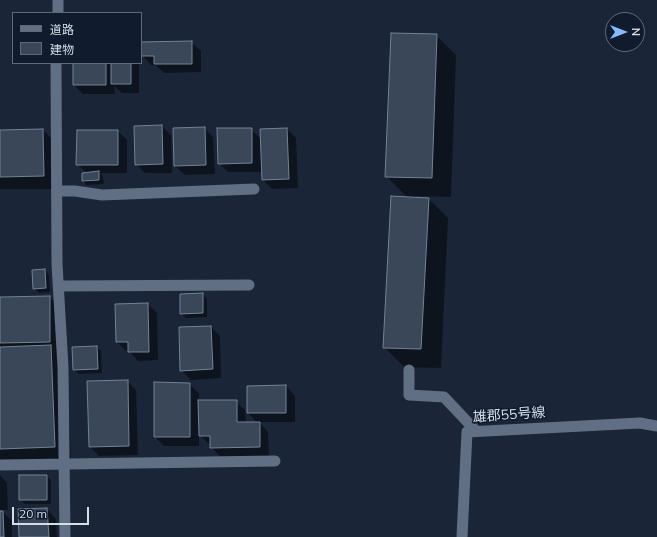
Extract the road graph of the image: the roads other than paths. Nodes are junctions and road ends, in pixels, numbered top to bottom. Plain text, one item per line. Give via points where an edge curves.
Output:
1 (58, 0) edge
2 (58, 12) edge
3 (56, 64) edge
4 (254, 190) dead end
5 (57, 191) junction
6 (248, 285) dead end
7 (58, 286) junction
8 (409, 370) dead end
9 (657, 426) edge
10 (476, 431) junction
11 (275, 462) dead end
12 (65, 464) junction
13 (0, 465) edge
14 (65, 537) edge
15 (462, 537) edge

1 - 2 street
3 - 5 street
4 - 5 street via 102,195
5 - 7 street
6 - 7 street
7 - 12 street
8 - 10 street via 409,395 444,397
9 - 10 street, 雄郡55号線 via 640,423
10 - 15 street, 雄郡55号線 via 468,432
11 - 12 street
12 - 13 street
12 - 14 street

